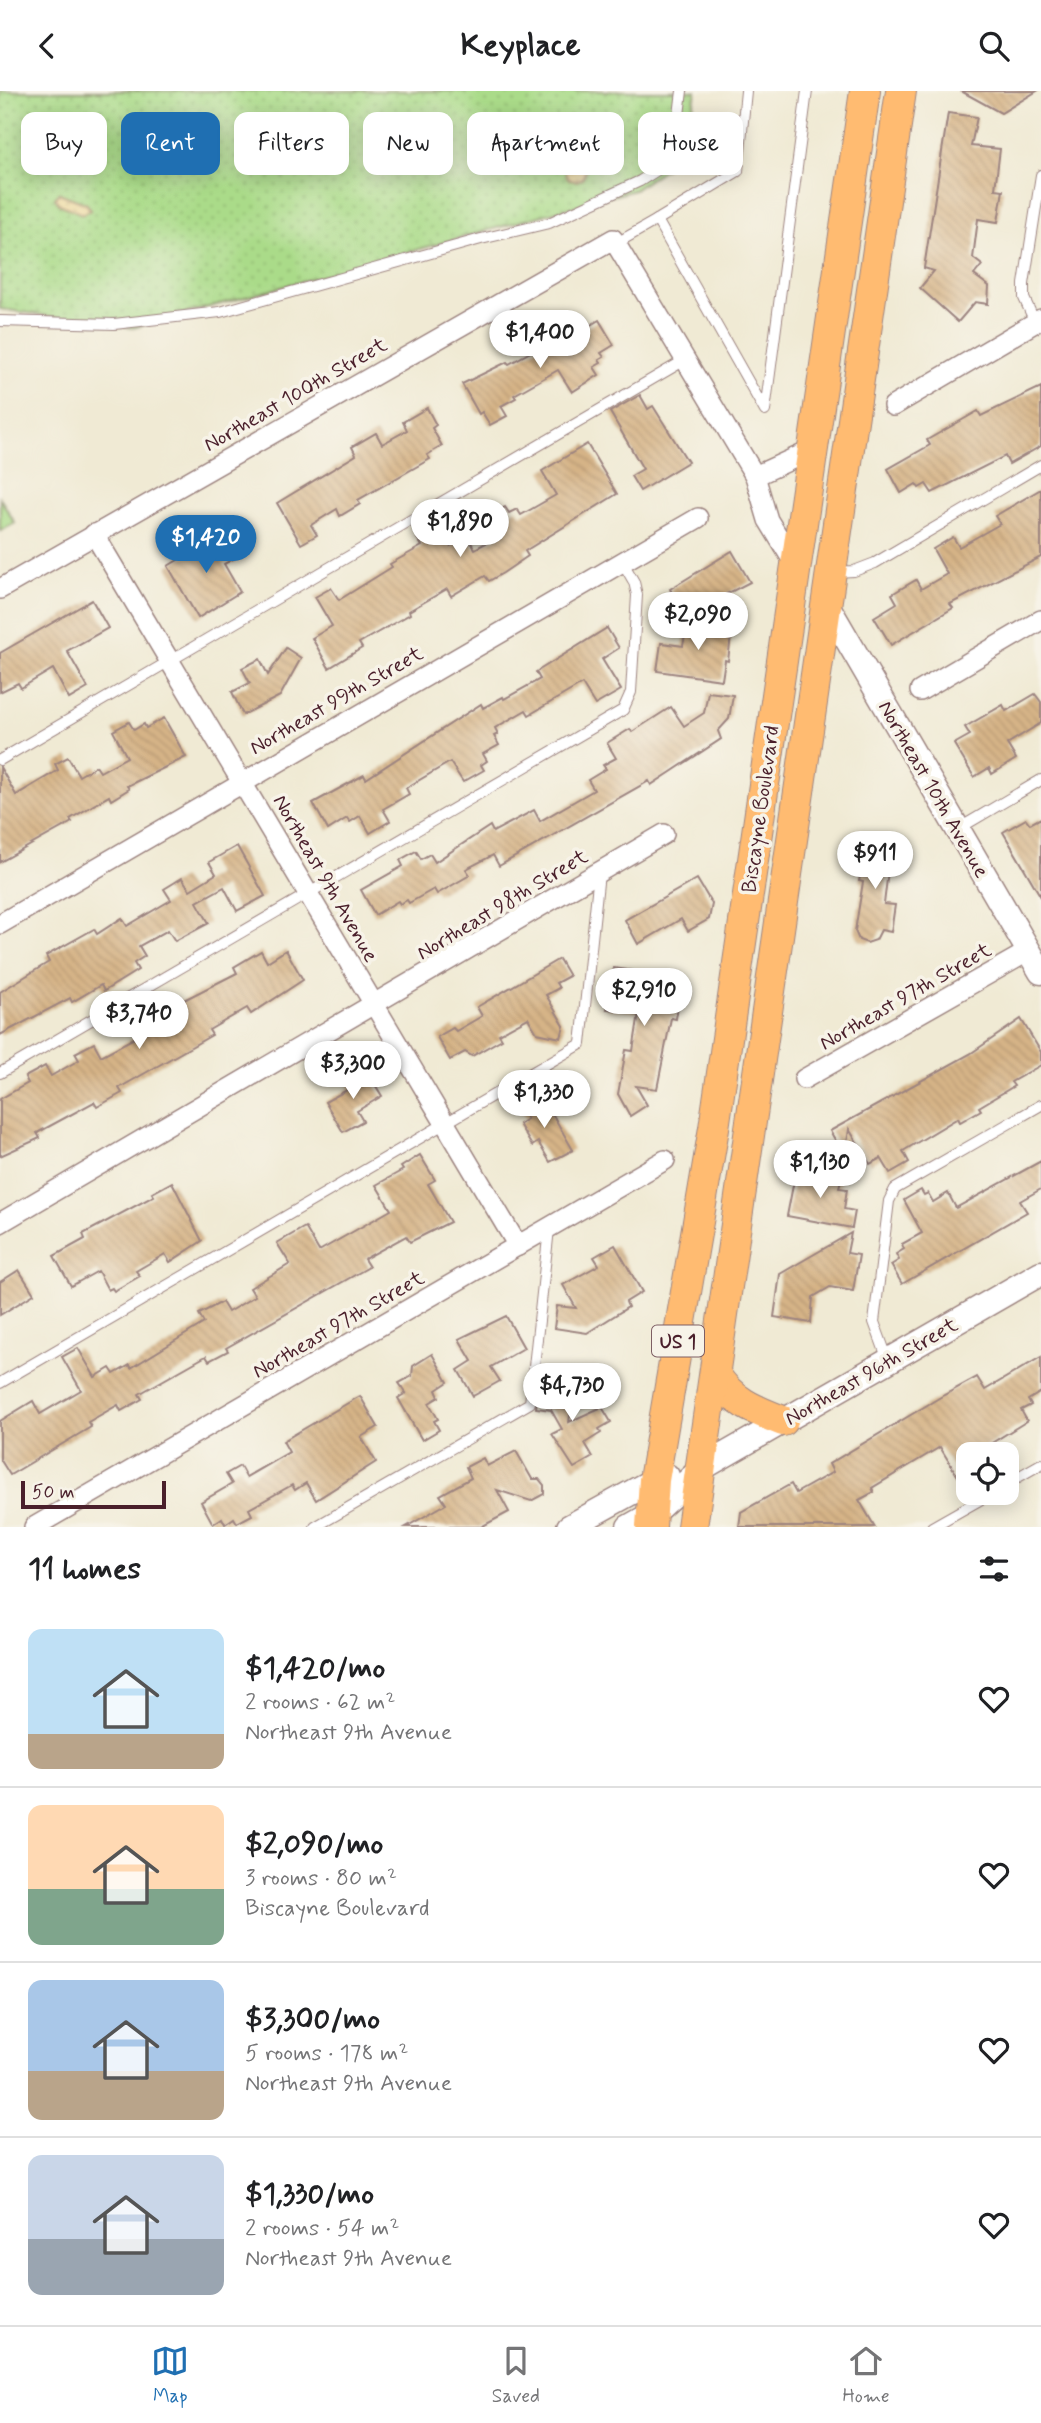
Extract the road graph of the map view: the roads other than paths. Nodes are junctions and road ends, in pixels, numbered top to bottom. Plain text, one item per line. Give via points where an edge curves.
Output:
1 (682, 91) edge
2 (746, 91) edge
3 (807, 91) edge
4 (865, 91) edge
5 (901, 91) edge
6 (1041, 174) edge
7 (657, 220) junction
8 (614, 241) junction
9 (1038, 320) edge
10 (0, 321) edge
11 (685, 359) junction
12 (893, 406) dead end
13 (812, 450) junction
14 (1041, 464) edge
15 (755, 476) junction
16 (698, 518) dead end
17 (94, 534) junction
18 (622, 561) junction
19 (796, 566) junction
20 (832, 572) junction
21 (0, 589) edge
22 (827, 605) junction
23 (1041, 620) edge
24 (170, 661) junction
25 (920, 691) dead end
26 (0, 760) edge
27 (243, 780) junction
28 (1041, 780) edge
29 (957, 829) junction
30 (664, 834) dead end
31 (599, 873) junction
32 (309, 893) junction
33 (0, 924) edge
34 (1035, 961) edge
35 (375, 1006) junction
36 (0, 1073) edge
37 (804, 1079) dead end
38 (1041, 1105) edge
39 (445, 1124) junction
40 (665, 1160) dead end
41 (0, 1223) edge
42 (549, 1228) junction
43 (518, 1246) junction
44 (1041, 1273) edge
45 (888, 1361) junction
46 (715, 1374) junction
47 (0, 1383) edge
48 (783, 1421) junction
49 (1041, 1464) edge
50 (702, 1468) junction
51 (1019, 1477) edge
52 (654, 1480) junction
53 (971, 1505) edge
54 (644, 1523) edge
55 (34, 1527) edge
56 (315, 1527) edge
57 (569, 1527) edge
58 (692, 1527) edge
59 (932, 1527) edge

1 - 10 lane via 674,155 640,181 549,223 220,312 114,324
2 - 7 lane via 738,171
3 - 7 lane via 765,411
4 - 13 main road, Biscayne Boulevard / US 1
5 - 20 main road, Biscayne Boulevard / US 1
6 - 9 lane via 1024,283 1024,299
7 - 8 lane
8 - 11 street
8 - 17 street, Northeast 100th Street
9 - 12 street
11 - 15 street
11 - 24 lane
13 - 15 street
13 - 19 main road, Biscayne Boulevard / US 1
14 - 20 lane via 875,563 854,571
15 - 19 street via 768,520
16 - 18 street, Northeast 99th Street
17 - 21 street, Northeast 100th Street
17 - 24 street, Northeast 9th Avenue
18 - 27 street, Northeast 99th Street
18 - 32 lane via 636,595 631,692 623,710
19 - 52 main road, Biscayne Boulevard / US 1 via 714,1128
20 - 22 main road, Biscayne Boulevard / US 1
22 - 29 street, Northeast 10th Avenue
22 - 46 main road, Biscayne Boulevard / US 1
23 - 25 street
24 - 26 lane
24 - 27 street, Northeast 9th Avenue
27 - 32 street, Northeast 9th Avenue
27 - 33 street, Northeast 99th Street
28 - 29 lane
29 - 34 street, Northeast 10th Avenue
30 - 31 street, Northeast 98th Street
31 - 35 street, Northeast 98th Street
31 - 39 lane via 581,1044
32 - 35 street, Northeast 9th Avenue
32 - 36 lane
34 - 37 street, Northeast 97th Street
35 - 39 street, Northeast 9th Avenue
35 - 41 street, Northeast 98th Street
38 - 45 lane via 895,1189 889,1201 874,1322
39 - 43 street, Northeast 9th Avenue
39 - 47 lane
40 - 42 street, Northeast 97th Street
42 - 43 street, Northeast 97th Street
42 - 56 lane via 530,1403
43 - 55 street, Northeast 97th Street
44 - 45 street, Northeast 96th Street
45 - 48 street, Northeast 96th Street
46 - 48 main road via 736,1399
46 - 50 main road, Biscayne Boulevard / US 1
48 - 50 street, Northeast 96th Street
49 - 51 lane
50 - 52 street, Northeast 96th Street
50 - 54 street, Northeast 96th Street
50 - 58 main road, Biscayne Boulevard / US 1
52 - 54 main road, Biscayne Boulevard / US 1
52 - 57 street, Northeast 96th Street
53 - 59 lane

